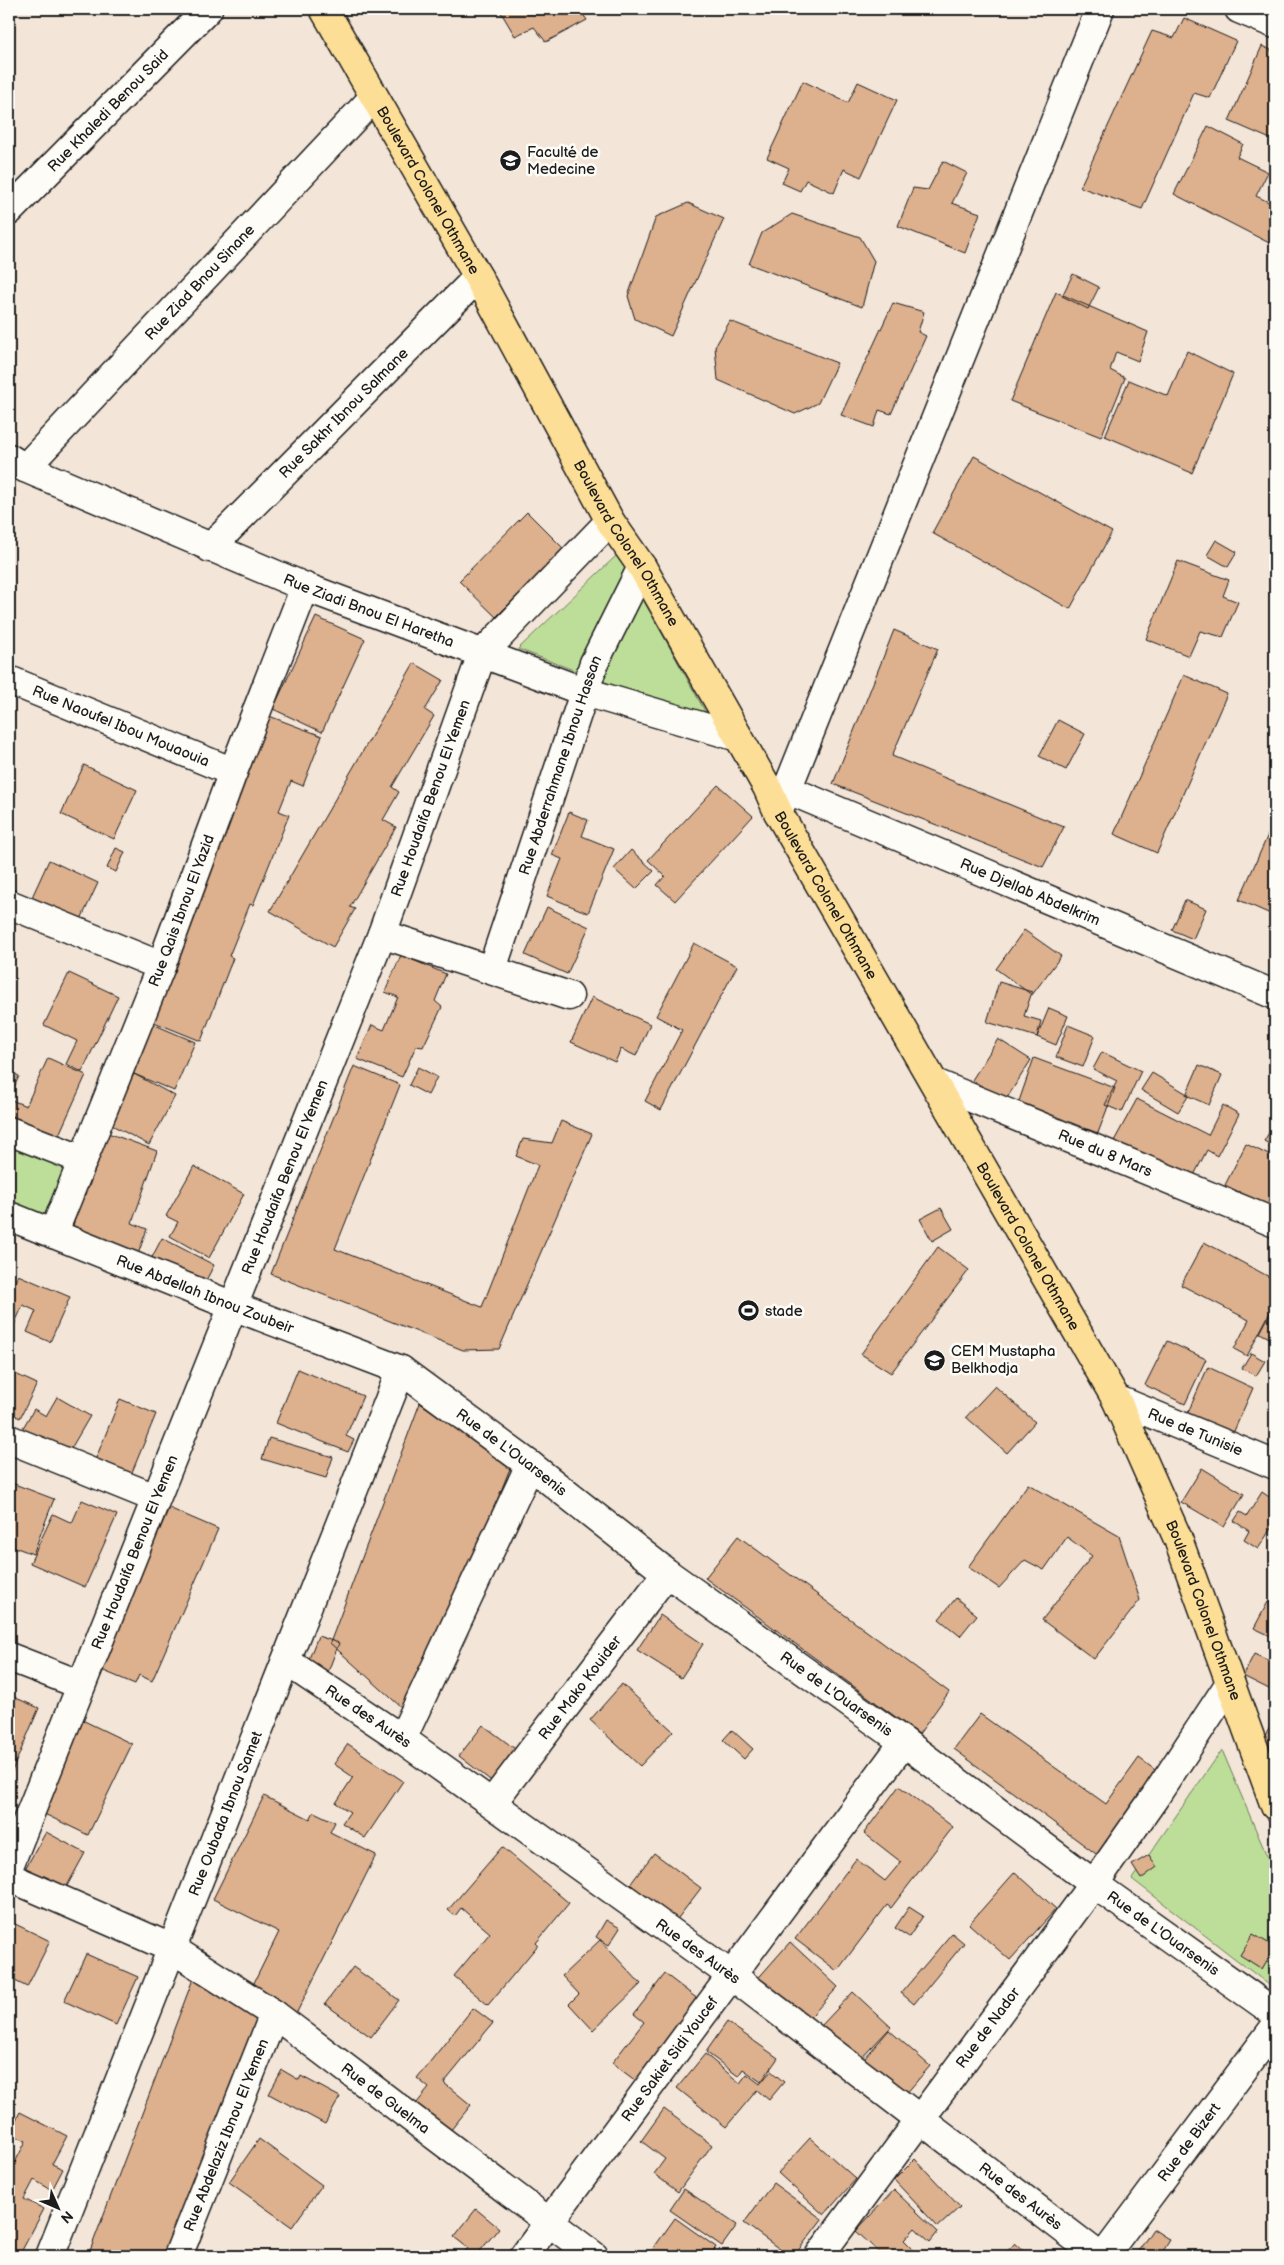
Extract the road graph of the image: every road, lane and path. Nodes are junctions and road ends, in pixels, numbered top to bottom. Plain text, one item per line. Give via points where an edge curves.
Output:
1 (208, 9) edge
2 (324, 9) edge
3 (1100, 9) edge
4 (1239, 9) edge
5 (1275, 24) edge
6 (374, 97) junction
7 (14, 196) edge
8 (478, 277) junction
9 (17, 463) edge
10 (610, 521) junction
11 (210, 548) junction
12 (642, 567) junction
13 (305, 587) junction
14 (482, 654) junction
15 (9, 680) edge
16 (585, 692) junction
17 (738, 737) junction
18 (233, 772) junction
19 (782, 800) junction
20 (9, 904) edge
21 (382, 934) junction
22 (161, 966) junction
23 (492, 969) junction
24 (1275, 995) edge
25 (568, 996) dead end
26 (935, 1083) junction
27 (9, 1131) edge
28 (83, 1160) junction
29 (9, 1216) edge
30 (1275, 1223) edge
31 (53, 1234) junction
32 (233, 1306) junction
33 (401, 1370) junction
34 (1116, 1399) junction
35 (9, 1439) edge
36 (1275, 1465) edge
37 (530, 1466) junction
38 (155, 1498) junction
39 (667, 1573) junction
40 (9, 1657) edge
41 (286, 1661) junction
42 (1230, 1683) junction
43 (81, 1685) junction
44 (402, 1739) junction
45 (904, 1742) junction
46 (492, 1803) junction
47 (1275, 1806) edge
48 (9, 1866) edge
49 (9, 1877) edge
50 (1094, 1884) junction
51 (171, 1948) junction
52 (731, 1975) junction
53 (1275, 2013) edge
54 (274, 2014) junction
55 (1275, 2027) edge
56 (921, 2120) junction
57 (549, 2223) junction
58 (50, 2256) edge
59 (178, 2256) edge
60 (524, 2256) edge
61 (594, 2256) edge
62 (819, 2256) edge
63 (1099, 2256) edge
64 (1104, 2256) edge

1 - 7 street, Rue Khaledi Benou Said
2 - 6 main road, Boulevard Colonel Othmane
3 - 19 street
4 - 5 street
6 - 8 main road, Boulevard Colonel Othmane
6 - 9 street, Rue Ziad Bnou Sinane
8 - 10 main road, Boulevard Colonel Othmane
8 - 11 street, Rue Sakhr Ibnou Salmane
9 - 11 street, Rue Ziadi Bnou El Haretha
10 - 12 main road, Boulevard Colonel Othmane
10 - 14 street, Rue Houdaifa Benou El Yemen
11 - 13 street, Rue Ziadi Bnou El Haretha
12 - 16 street, Rue Abderrahmane Ibnou Hassan via 594,663
12 - 17 main road, Boulevard Colonel Othmane
13 - 14 street, Rue Ziadi Bnou El Haretha
13 - 18 street, Rue Qais Ibnou El Yazid
14 - 16 street, Rue Ziadi Bnou El Haretha
14 - 21 street, Rue Houdaifa Benou El Yemen
15 - 18 street, Rue Naoufel Ibou Mouaouia
16 - 17 street, Rue Ziadi Bnou El Haretha
16 - 23 street, Rue Abderrahmane Ibnou Hassan
17 - 19 main road, Boulevard Colonel Othmane via 767,787
18 - 22 street, Rue Qais Ibnou El Yazid
19 - 24 street, Rue Djellab Abdelkrim
19 - 26 main road, Boulevard Colonel Othmane
20 - 22 street
21 - 23 street
21 - 32 street, Rue Houdaifa Benou El Yemen
22 - 28 street, Rue Qais Ibnou El Yazid
23 - 25 street
26 - 30 street, Rue du 8 Mars
26 - 34 main road, Boulevard Colonel Othmane
27 - 28 street
28 - 31 street, Rue Qais Ibnou El Yazid
29 - 31 street, Rue Abdellah Ibnou Zoubeir
31 - 32 street, Rue Abdellah Ibnou Zoubeir
32 - 33 street, Rue Abdellah Ibnou Zoubeir
32 - 38 street, Rue Houdaifa Benou El Yemen
33 - 37 street, Rue de L'Ouarsenis
33 - 41 street, Rue Oubada Ibnou Samet
34 - 36 street, Rue de Tunisie
34 - 42 main road, Boulevard Colonel Othmane via 1178,1539
35 - 38 street
37 - 39 street, Rue de L'Ouarsenis
37 - 44 street
38 - 43 street, Rue Houdaifa Benou El Yemen
39 - 45 street, Rue de L'Ouarsenis
39 - 46 street, Rue Mako Kouider
40 - 43 street
41 - 44 street, Rue des Aurès
41 - 51 street, Rue Oubada Ibnou Samet
42 - 47 main road, Boulevard Colonel Othmane
42 - 50 street, Rue de Nador
43 - 48 street, Rue Houdaifa Benou El Yemen
44 - 46 street, Rue des Aurès
45 - 50 street, Rue de L'Ouarsenis
45 - 52 street, Rue Sakiet Sidi Youcef
46 - 52 street, Rue des Aurès
49 - 51 street, Rue de Guelma
50 - 53 street, Rue de L'Ouarsenis
50 - 56 street, Rue de Nador
51 - 54 street, Rue de Guelma
51 - 58 street, Rue Oubada Ibnou Samet
52 - 56 street, Rue des Aurès
52 - 57 street, Rue Sakiet Sidi Youcef
54 - 57 street, Rue de Guelma
54 - 59 street, Rue Abdelaziz Ibnou El Yemen
55 - 64 street, Rue de Bizert
56 - 62 street, Rue de Nador
56 - 63 street, Rue des Aurès
57 - 60 street, Rue Sakiet Sidi Youcef
57 - 61 street, Rue de Guelma

